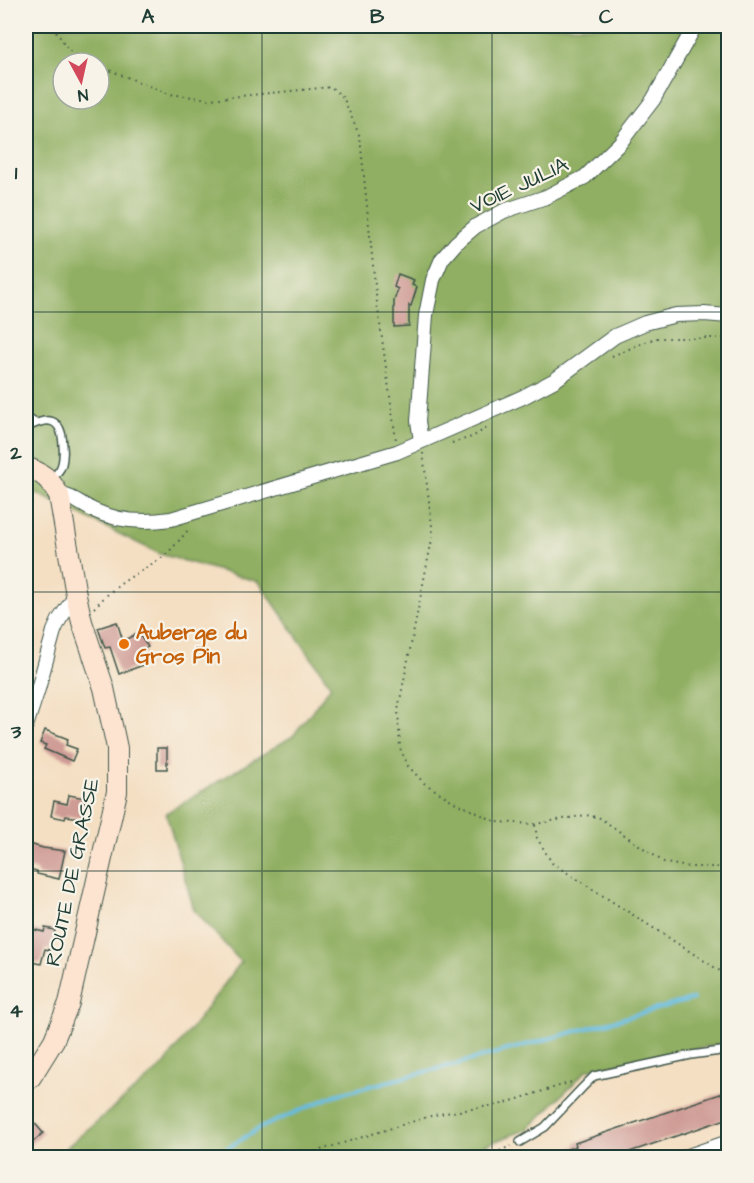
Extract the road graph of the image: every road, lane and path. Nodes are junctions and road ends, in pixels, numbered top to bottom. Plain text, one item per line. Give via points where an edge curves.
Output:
1 (53, 26) edge
2 (695, 26) edge
3 (70, 51) edge
4 (111, 71) edge
5 (729, 316) edge
6 (26, 417) edge
7 (35, 423) junction
8 (26, 428) edge
9 (421, 441) junction
10 (398, 452) junction
11 (26, 467) edge
12 (55, 488) junction
13 (202, 510) junction
14 (76, 595) junction
15 (82, 622) junction
16 (54, 631) junction
17 (26, 726) edge
18 (535, 824) junction
19 (729, 865) edge
20 (729, 976) edge
21 (729, 981) edge
22 (729, 998) edge
23 (729, 1050) edge
24 (594, 1076) junction
25 (26, 1082) edge
26 (520, 1142) joint
27 (729, 1142) edge
28 (305, 1158) edge
29 (483, 1158) edge
30 (682, 1158) edge

1 - 3 path
2 - 9 street, VOIE JULIA via 653,100 620,143 585,177 476,226 442,260 433,280 426,315 418,421
4 - 10 path via 169,94 210,99 331,87 343,97 360,137 376,295
5 - 9 street via 676,315 645,323 615,336 555,380 523,397
6 - 7 lane
7 - 8 lane
7 - 12 lane via 50,420 62,432 64,449
9 - 10 street
9 - 18 path via 433,534 398,710 400,748 408,766 424,783 456,803 497,822
10 - 13 street
11 - 12 main road via 42,474
12 - 13 street via 111,518 137,522 155,522
12 - 14 main road, ROUTE DE GRASSE
13 - 15 path via 173,547 108,593
14 - 15 main road, ROUTE DE GRASSE
14 - 16 street
15 - 16 street
15 - 25 main road, ROUTE DE GRASSE via 104,688 117,748 117,792 69,1003 54,1040
16 - 17 street
18 - 19 path via 586,815 600,818 665,863 689,867
18 - 20 path via 537,838 552,863
21 - 22 path via 722,991 725,999
23 - 24 lane
24 - 26 lane via 545,1127
24 - 28 path via 502,1104 434,1115
26 - 29 path
27 - 30 street

